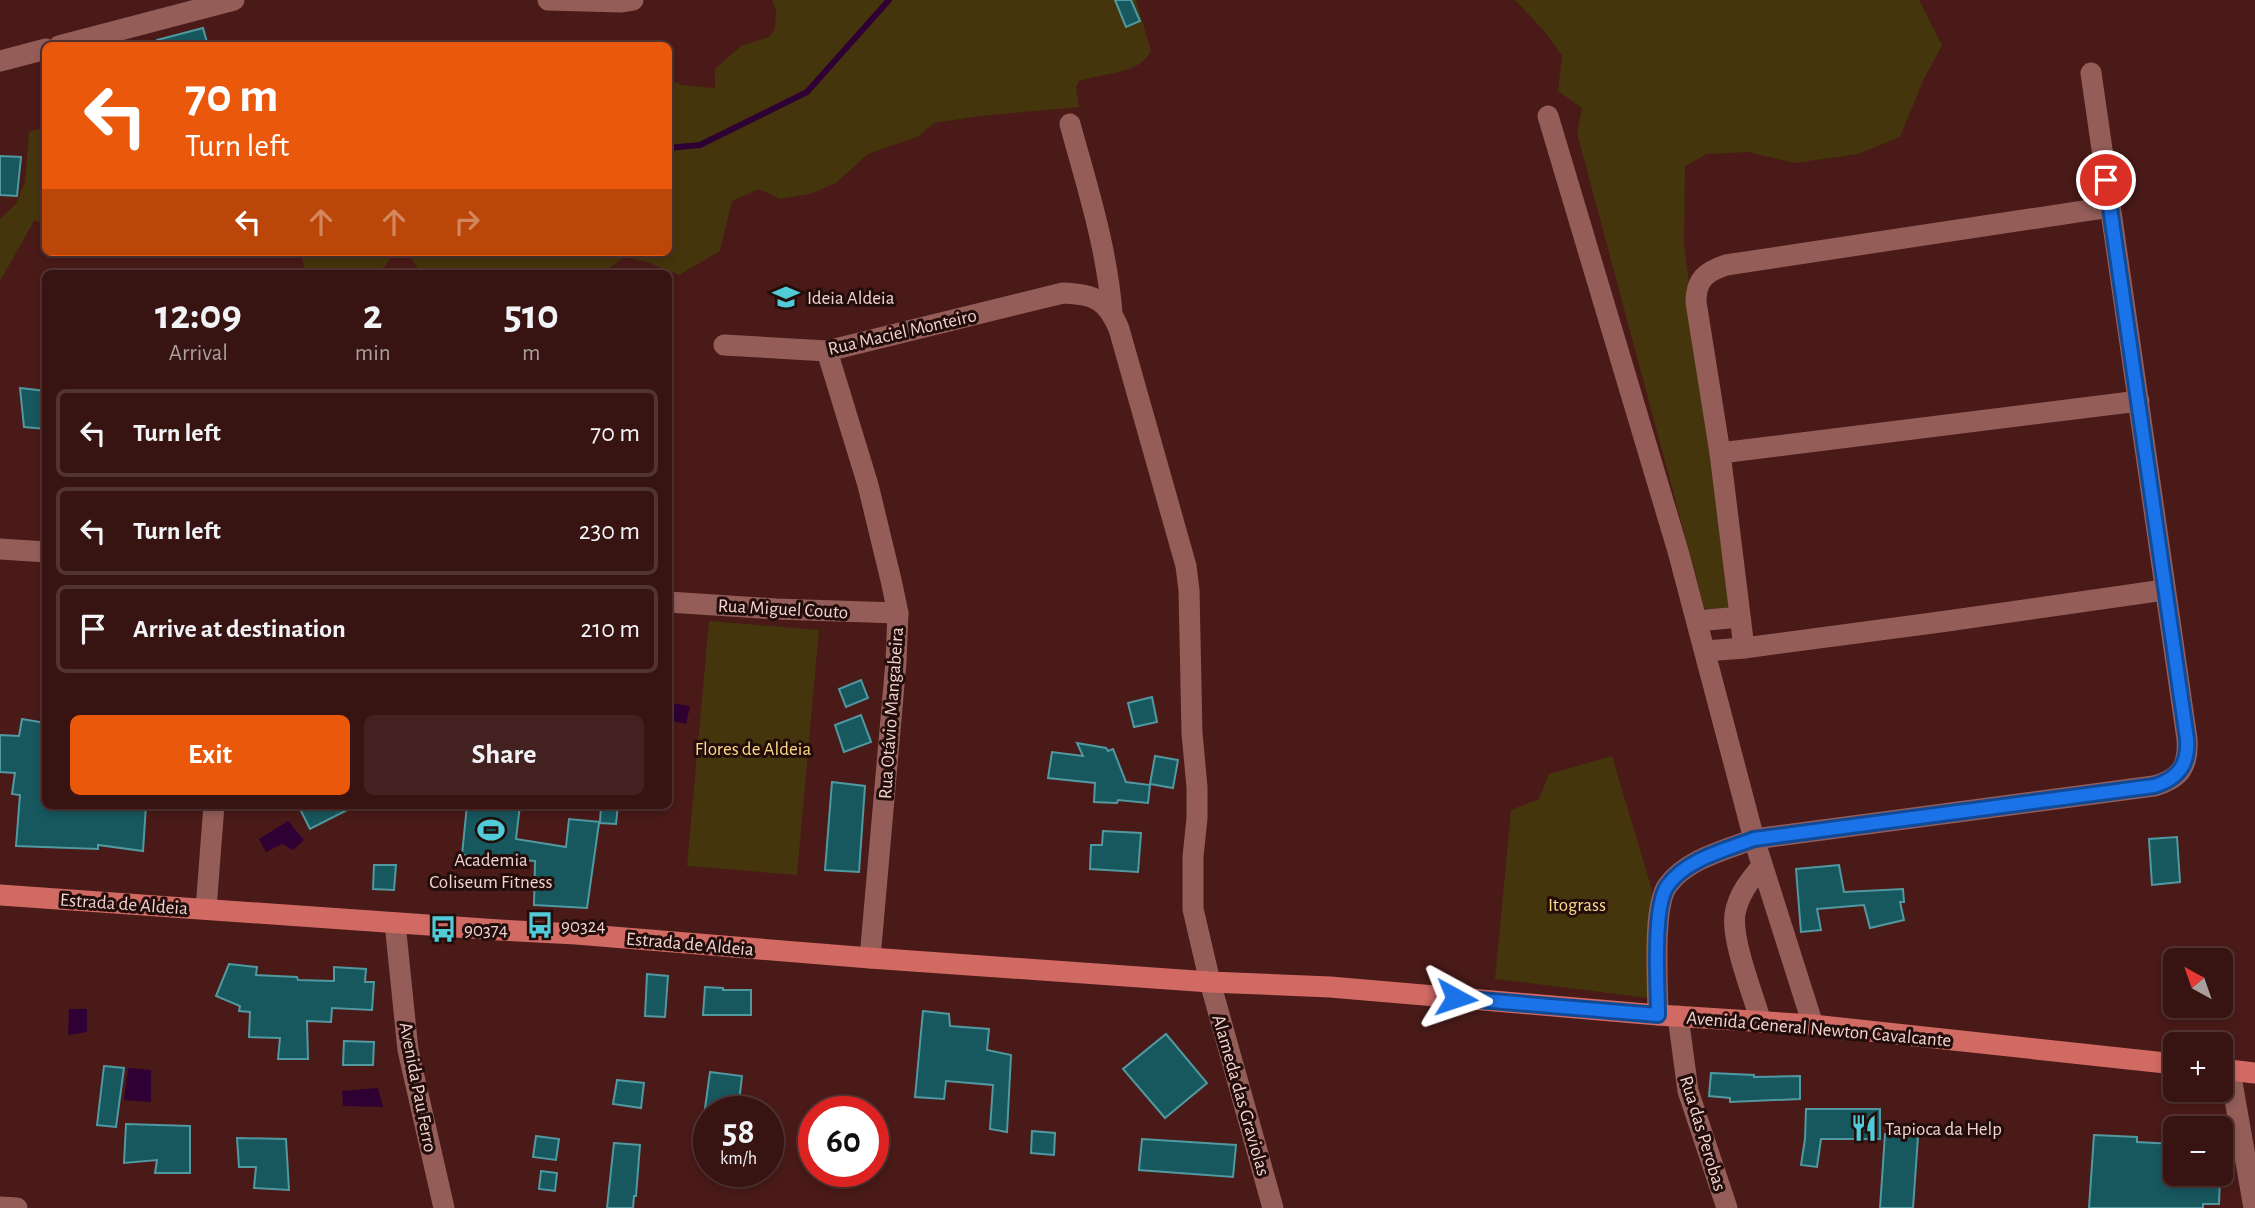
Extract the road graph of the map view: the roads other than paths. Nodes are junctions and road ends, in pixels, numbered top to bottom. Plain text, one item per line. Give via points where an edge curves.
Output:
1 (234, 0) edge
2 (548, 0) edge
3 (633, 0) edge
4 (74, 42) edge
5 (42, 50) edge
6 (0, 61) edge
7 (2091, 72) dead end
8 (1548, 116) dead end
9 (1070, 124) dead end
10 (2110, 207) junction
11 (1112, 313) junction
12 (724, 345) dead end
13 (827, 351) junction
14 (2139, 401) junction
15 (1720, 453) junction
16 (0, 549) edge
17 (42, 552) edge
18 (2164, 590) junction
19 (672, 602) edge
20 (898, 613) junction
21 (1740, 617) junction
22 (1697, 621) junction
23 (1744, 648) junction
24 (1705, 651) junction
25 (214, 809) edge
26 (1754, 839) junction
27 (1762, 866) junction
28 (0, 895) edge
29 (206, 909) junction
30 (395, 923) junction
31 (870, 958) junction
32 (1210, 982) junction
33 (1296, 985) joint
34 (1668, 1016) junction
35 (1761, 1022) junction
36 (1813, 1025) junction
37 (2163, 1063) edge
38 (2233, 1071) edge
39 (2255, 1073) edge
40 (2232, 1102) edge
41 (0, 1207) edge
42 (17, 1208) edge
43 (444, 1208) edge
44 (1273, 1208) edge
45 (1727, 1208) edge
46 (2255, 1208) edge

1 - 4 street
2 - 3 street
5 - 6 street
7 - 10 street
8 - 22 street
9 - 11 street, Alameda das Graviolas via 1103,247
10 - 14 street
10 - 15 street via 1726,265 1709,272 1696,289 1696,302
11 - 13 street, Rua Maciel Monteiro via 1104,303 1079,294 1045,297
11 - 32 street, Alameda das Graviolas via 1181,543 1189,590 1198,818 1193,909
12 - 13 street, Rua Maciel Monteiro
13 - 20 street, Rua Otávio Mangabeira via 868,485
14 - 15 street
14 - 18 street
15 - 21 street
16 - 17 street
18 - 23 street
18 - 26 street, Rua das Perobas via 2188,749 2179,772 2167,783
19 - 20 street, Rua Miguel Couto
20 - 31 street, Rua Otávio Mangabeira
21 - 22 street
21 - 23 street
22 - 24 street
23 - 24 street
24 - 26 street
25 - 29 street
26 - 27 street
26 - 34 street, Rua das Perobas via 1693,864 1668,885 1659,912
27 - 35 street via 1748,883 1735,914 1735,930
27 - 36 street
28 - 29 main road, Estrada de Aldeia
29 - 30 main road, Estrada de Aldeia
30 - 31 main road, Estrada de Aldeia
30 - 43 street, Avenida Pau Ferro via 408,1050
31 - 32 main road, Estrada de Aldeia
32 - 33 main road, Estrada de Aldeia
32 - 44 street, Alameda das Graviolas
33 - 34 main road, Avenida General Newton Cavalcante
34 - 35 main road, Avenida General Newton Cavalcante
34 - 45 street, Rua das Perobas
35 - 36 main road, Avenida General Newton Cavalcante
36 - 37 main road, Avenida General Newton Cavalcante
38 - 39 main road
40 - 46 street
41 - 42 street

